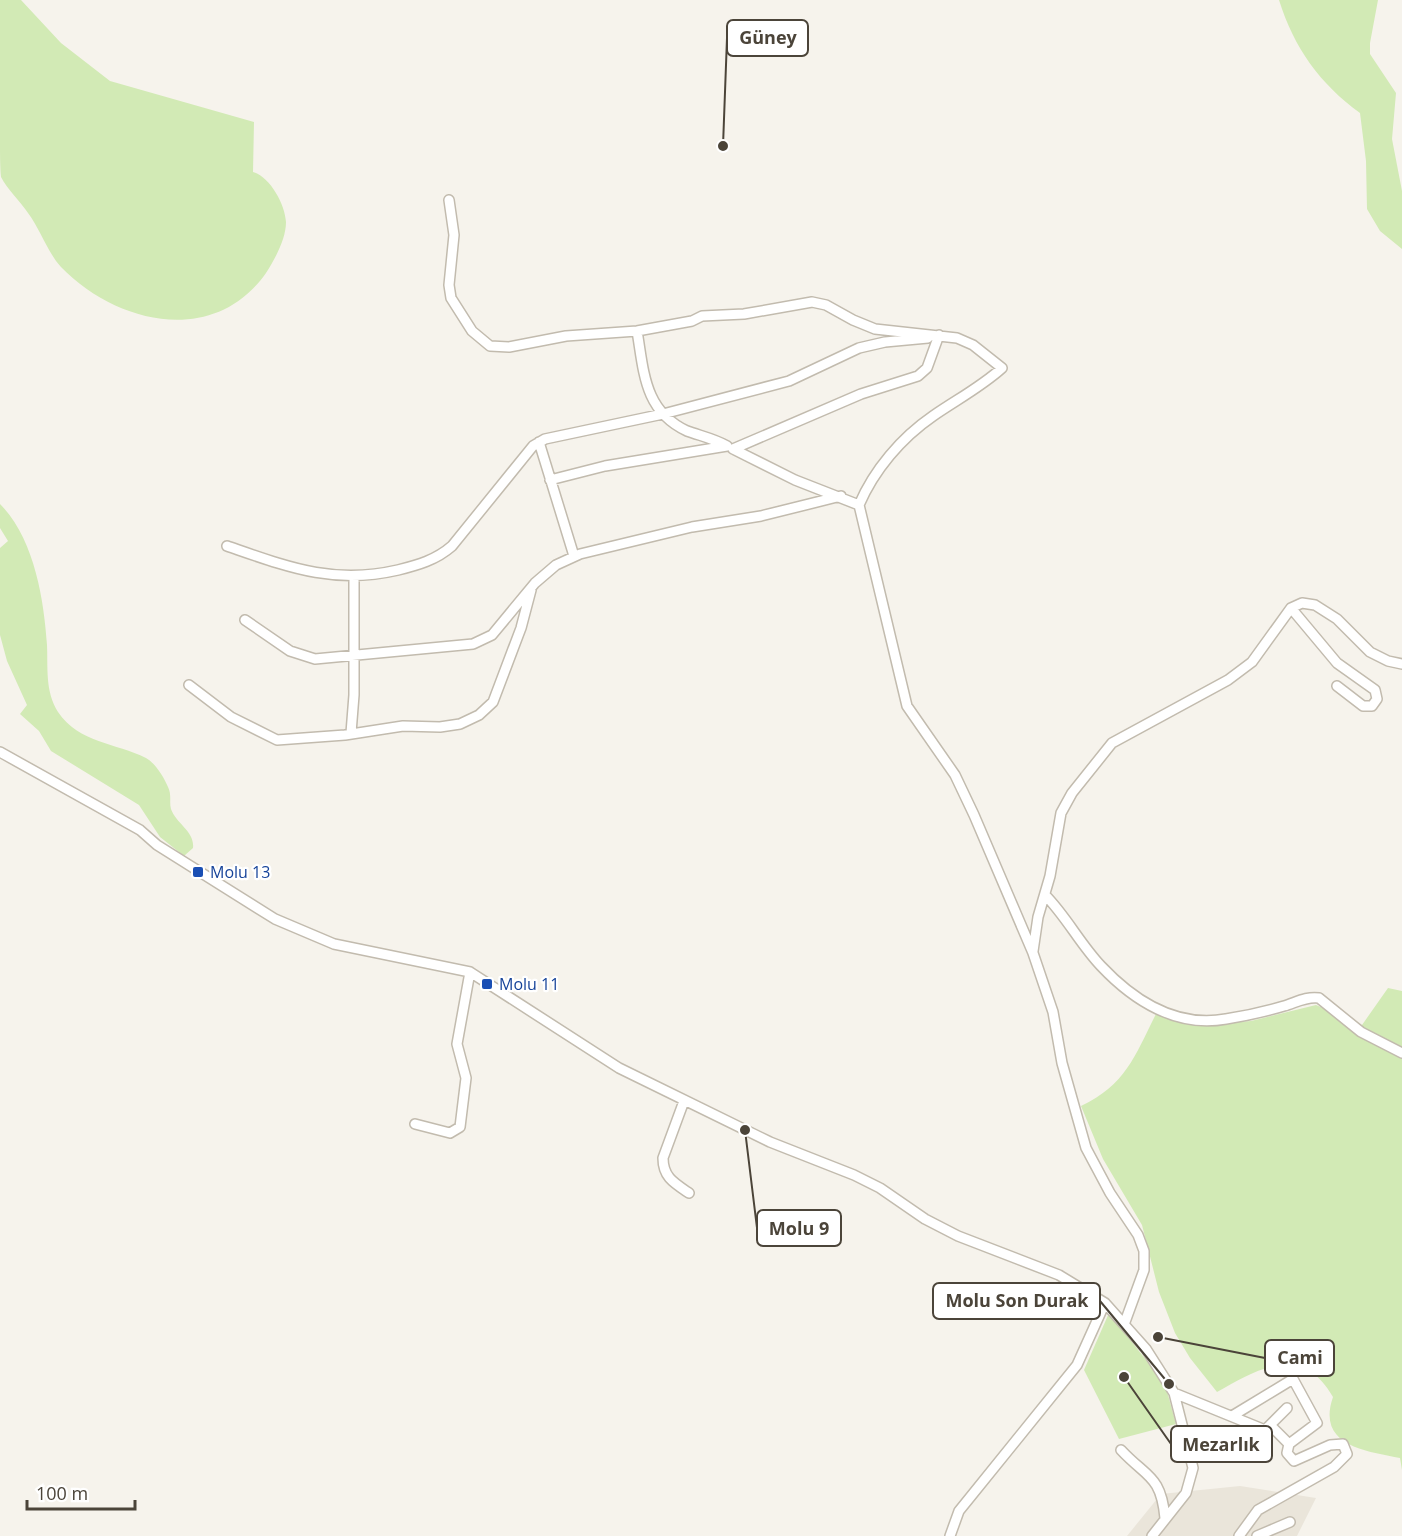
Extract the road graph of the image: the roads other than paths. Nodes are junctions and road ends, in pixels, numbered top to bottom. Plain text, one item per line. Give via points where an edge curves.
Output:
1 (449, 201) dead end
2 (637, 331) junction
3 (939, 335) junction
4 (663, 414) junction
5 (539, 442) junction
6 (550, 480) junction
7 (841, 496) junction
8 (860, 505) junction
9 (227, 546) dead end
10 (574, 556) junction
11 (354, 577) junction
12 (531, 588) junction
13 (1291, 608) junction
14 (245, 621) dead end
15 (354, 656) junction
16 (1402, 664) edge
17 (189, 686) dead end
18 (1336, 686) dead end
19 (351, 733) junction
20 (0, 752) edge
21 (1045, 895) junction
22 (1033, 953) junction
23 (470, 972) junction
24 (1402, 1053) edge
25 (684, 1101) junction
26 (415, 1124) dead end
27 (689, 1193) dead end
28 (1105, 1303) junction
29 (1125, 1322) junction
30 (1174, 1393) junction
31 (1287, 1408) dead end
32 (1232, 1416) junction
33 (1270, 1425) junction
34 (1289, 1443) junction
35 (1121, 1450) dead end
36 (1165, 1518) junction
37 (1290, 1522) dead end
38 (950, 1536) edge
39 (1152, 1536) edge
40 (1239, 1536) edge
41 (1257, 1536) edge

1 - 2 street via 454,235 450,292 457,310 481,341 504,348 566,336
2 - 3 street via 702,316 744,314 812,302 875,329
2 - 4 street via 651,401
3 - 4 street via 859,348 789,381
3 - 7 street via 927,368 918,376 861,394 733,449 795,480
3 - 8 street via 969,342 1002,368 909,436 879,468
4 - 5 street
4 - 6 street via 687,430 727,446 605,465
5 - 6 street
5 - 11 street via 446,552 419,565
6 - 10 street
7 - 8 street
7 - 10 street
8 - 22 street via 907,706 955,775
9 - 11 street via 322,575
10 - 12 street via 556,565
11 - 15 street
12 - 15 street via 496,631 478,643
12 - 19 street via 516,643 493,702 483,712 450,726 403,726
13 - 16 street via 1302,603 1315,605 1337,619 1370,652
13 - 18 street via 1337,663 1375,690 1377,699 1372,706 1364,706
13 - 21 street via 1252,662 1228,680 1112,743 1097,758 1071,793 1062,813
14 - 15 street via 302,656
15 - 19 street
17 - 19 street via 220,710 271,739 289,741
20 - 23 street via 140,830 157,845 275,919 334,944
21 - 22 street
21 - 24 street via 1101,966 1155,1010 1182,1019 1213,1022 1319,998 1361,1032
22 - 29 street via 1053,1011 1062,1063 1086,1148 1144,1251 1144,1270
23 - 25 street via 619,1068
23 - 26 street via 457,1044 466,1078 460,1127 450,1133
25 - 27 street via 663,1166 669,1180
25 - 28 street via 770,1142 854,1174 958,1236 1059,1275
28 - 29 street
28 - 38 street via 1077,1365 959,1512
29 - 30 street
30 - 32 street
30 - 36 street via 1193,1468 1186,1492
31 - 33 street
32 - 33 street via 1265,1431
32 - 34 street via 1293,1379 1317,1423
33 - 34 street
34 - 40 street via 1287,1453 1294,1461 1330,1445 1342,1444 1347,1454 1334,1467 1258,1510
35 - 36 street via 1154,1479 1163,1495
36 - 39 street
37 - 41 street

